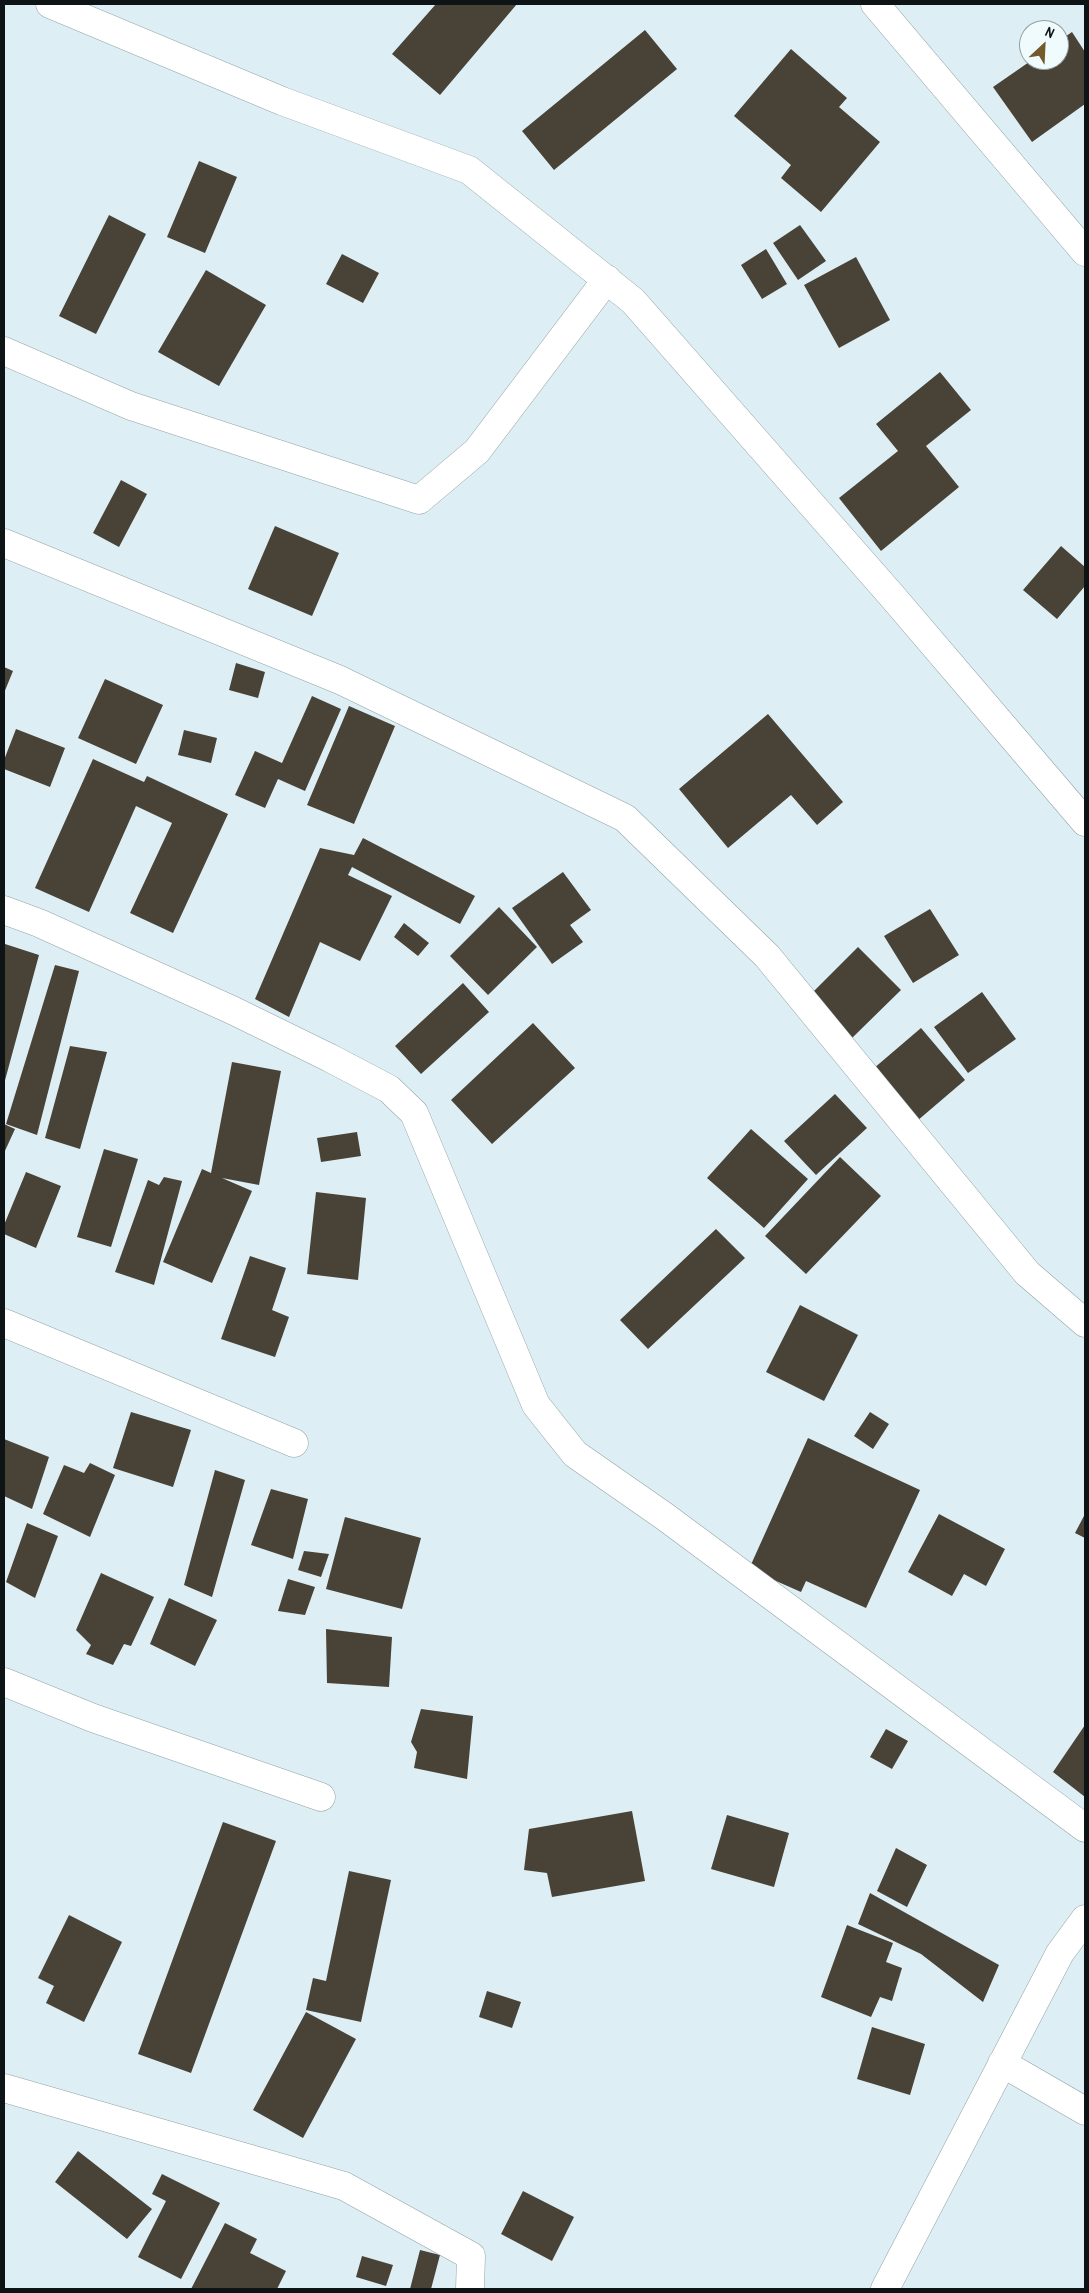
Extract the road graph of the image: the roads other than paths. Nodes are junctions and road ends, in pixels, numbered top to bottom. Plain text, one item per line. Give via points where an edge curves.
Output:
1 (50, 4) edge
2 (875, 4) edge
3 (1085, 252) edge
4 (607, 280) junction
5 (4, 351) edge
6 (4, 543) edge
7 (1085, 822) edge
8 (4, 910) edge
9 (4, 1323) edge
10 (1085, 1323) edge
11 (294, 1443) dead end
12 (4, 1682) edge
13 (321, 1797) dead end
14 (1085, 1828) edge
15 (1085, 1919) edge
16 (1002, 2063) junction
17 (4, 2088) edge
18 (1085, 2111) edge
19 (470, 2289) edge
20 (886, 2289) edge

1 - 4 street via 282,101 470,170
2 - 3 street
4 - 5 street via 478,451 419,500 131,406
4 - 7 street via 633,300
6 - 10 street via 340,680 625,818 767,956 1027,1273
8 - 14 street via 40,922 232,1010 389,1089 414,1113 536,1405 575,1454 664,1516
9 - 11 street
12 - 13 street via 93,1718
15 - 16 street via 1060,1953
16 - 18 street
16 - 20 street
17 - 19 street via 344,2186 471,2256

